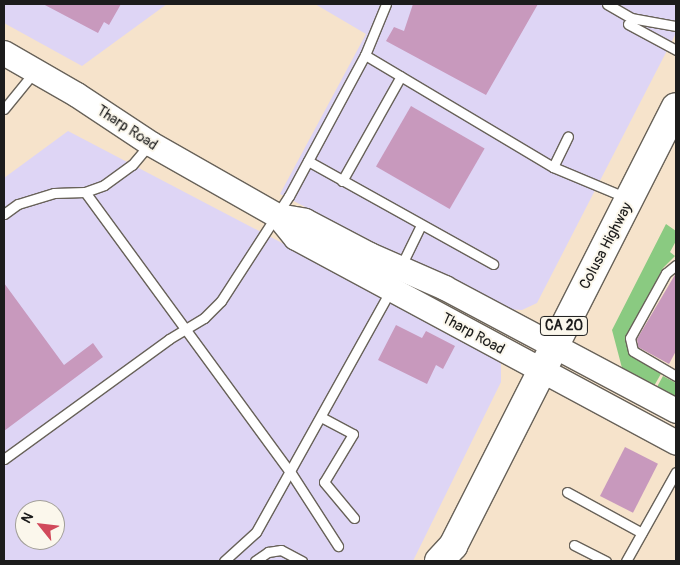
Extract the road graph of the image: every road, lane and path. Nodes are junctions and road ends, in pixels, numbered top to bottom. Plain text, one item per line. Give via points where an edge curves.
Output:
1 (386, 4) edge
2 (607, 4) edge
3 (630, 20) junction
4 (676, 26) edge
5 (624, 33) dead end
6 (676, 50) edge
7 (4, 53) edge
8 (365, 55) junction
9 (36, 71) junction
10 (401, 76) junction
11 (676, 108) edge
12 (4, 109) edge
13 (568, 136) dead end
14 (151, 144) junction
15 (308, 162) junction
16 (553, 167) junction
17 (342, 181) junction
18 (84, 192) junction
19 (630, 199) junction
20 (4, 214) edge
21 (278, 216) junction
22 (421, 225) junction
23 (493, 264) dead end
24 (676, 265) edge
25 (396, 279) junction
26 (187, 330) junction
27 (554, 344) junction
28 (542, 371) junction
29 (676, 376) edge
30 (676, 411) edge
31 (321, 417) junction
32 (676, 443) edge
33 (4, 459) edge
34 (290, 472) junction
35 (676, 472) edge
36 (567, 492) dead end
37 (354, 518) dead end
38 (642, 533) junction
39 (574, 545) dead end
40 (338, 546) dead end
41 (448, 556) edge
42 (224, 561) edge
43 (255, 561) edge
44 (302, 561) edge
45 (606, 561) edge
46 (626, 561) edge

1 - 8 lane
2 - 3 lane
3 - 4 lane
3 - 5 lane
3 - 6 lane
7 - 9 street, Tharp Road
8 - 10 lane
8 - 15 lane
9 - 12 lane
9 - 14 street, Tharp Road
10 - 16 lane
10 - 17 lane
11 - 19 highway, Colusa Highway / CA 20
13 - 16 lane
14 - 18 lane via 132,165 104,185
14 - 21 street, Tharp Road
15 - 17 lane
15 - 21 lane
16 - 19 lane
17 - 22 lane
18 - 20 lane via 54,193 18,204
18 - 26 lane
19 - 27 highway, Colusa Highway / CA 20
21 - 25 street, Tharp Road via 305,221
21 - 26 lane via 221,301
22 - 23 lane
22 - 25 lane
24 - 29 lane via 666,273 630,338 633,351
25 - 27 street, Tharp Road via 445,288
25 - 28 street, Tharp Road
25 - 31 lane
26 - 33 lane via 169,339
26 - 34 lane
27 - 28 highway, Colusa Highway / CA 20
27 - 30 street, Tharp Road
28 - 32 street, Tharp Road
28 - 41 highway, Colusa Highway / CA 20
31 - 34 lane
31 - 37 lane via 352,434 324,482
34 - 40 lane
34 - 42 lane via 256,532
35 - 38 lane
36 - 38 lane
38 - 46 lane
39 - 45 lane
43 - 44 lane via 268,552 281,550

